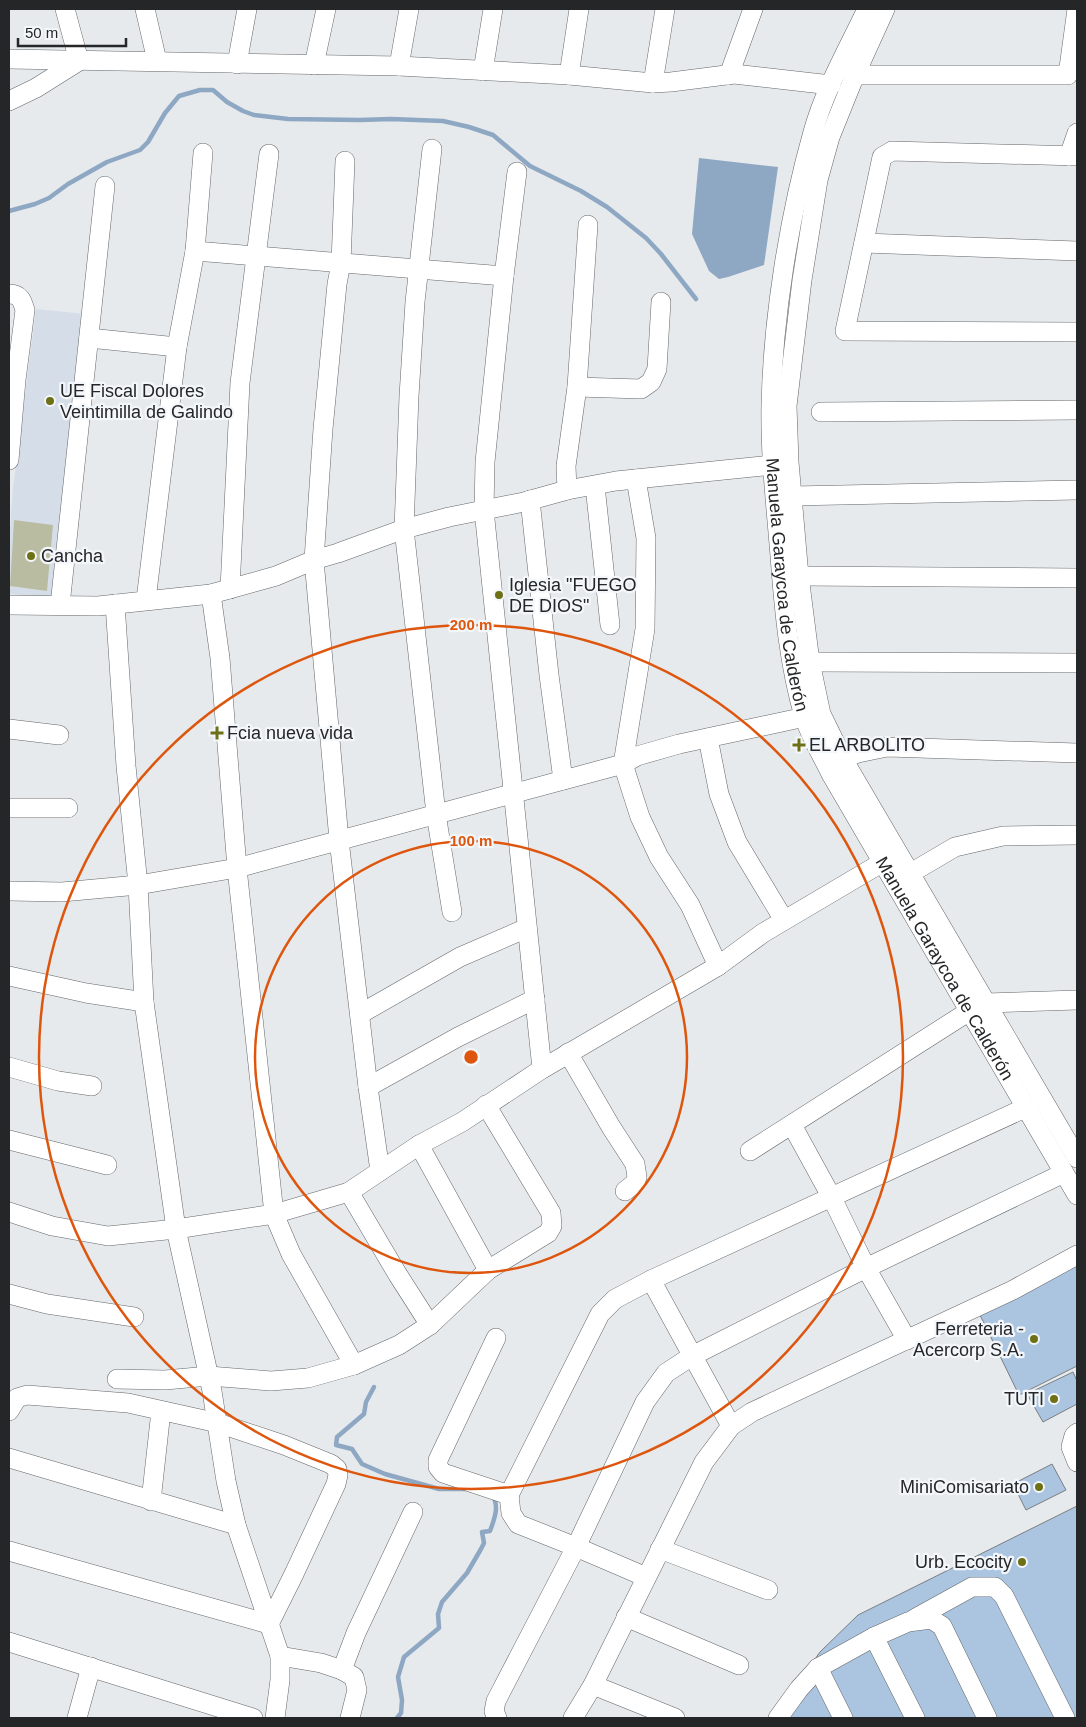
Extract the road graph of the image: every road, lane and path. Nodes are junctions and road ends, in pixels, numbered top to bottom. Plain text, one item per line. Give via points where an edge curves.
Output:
1 (65, 9) edge
2 (145, 9) edge
3 (247, 9) edge
4 (326, 9) edge
5 (409, 9) edge
6 (493, 9) edge
7 (579, 9) edge
8 (664, 9) edge
9 (753, 9) edge
10 (867, 9) edge
11 (886, 9) edge
12 (1077, 9) edge
13 (9, 60) edge
14 (79, 61) junction
15 (156, 61) junction
16 (237, 64) junction
17 (314, 65) junction
18 (399, 66) junction
19 (483, 71) junction
20 (569, 75) junction
21 (729, 75) junction
22 (855, 76) junction
23 (653, 83) junction
24 (831, 85) junction
25 (9, 101) edge
26 (1077, 133) edge
27 (432, 149) dead end
28 (203, 153) dead end
29 (269, 154) dead end
30 (1073, 156) edge
31 (345, 161) dead end
32 (517, 172) dead end
33 (105, 186) dead end
34 (588, 225) dead end
35 (864, 243) junction
36 (195, 251) junction
37 (1077, 251) edge
38 (255, 257) junction
39 (341, 263) junction
40 (419, 269) junction
41 (504, 276) junction
42 (9, 294) edge
43 (660, 302) dead end
44 (1077, 332) edge
45 (89, 338) junction
46 (177, 347) junction
47 (12, 380) edge
48 (577, 387) junction
49 (1077, 410) edge
50 (821, 412) dead end
51 (9, 460) edge
52 (773, 465) junction
53 (639, 479) junction
54 (595, 486) junction
55 (567, 490) junction
56 (1077, 490) edge
57 (793, 496) junction
58 (530, 500) junction
59 (484, 510) junction
60 (404, 529) junction
61 (314, 560) junction
62 (799, 576) junction
63 (1077, 578) edge
64 (230, 589) junction
65 (211, 594) junction
66 (146, 600) junction
67 (115, 604) junction
68 (9, 605) edge
69 (60, 605) junction
70 (610, 624) dead end
71 (810, 662) junction
72 (1077, 662) edge
73 (804, 717) junction
74 (9, 729) edge
75 (59, 735) dead end
76 (708, 738) junction
77 (1077, 753) edge
78 (842, 759) junction
79 (630, 760) junction
80 (563, 780) junction
81 (514, 793) junction
82 (9, 808) edge
83 (68, 808) dead end
84 (436, 814) junction
85 (1077, 835) edge
86 (339, 840) junction
87 (883, 862) junction
88 (237, 868) junction
89 (909, 874) junction
90 (138, 885) junction
91 (9, 890) edge
92 (452, 912) dead end
93 (784, 920) junction
94 (527, 928) junction
95 (725, 960) junction
96 (9, 976) edge
97 (535, 999) junction
98 (1077, 1000) edge
99 (144, 1002) junction
100 (979, 1007) junction
101 (360, 1014) junction
102 (568, 1053) junction
103 (9, 1067) edge
104 (542, 1069) junction
105 (92, 1086) dead end
106 (368, 1087) junction
107 (486, 1105) junction
108 (1027, 1107) junction
109 (792, 1125) junction
110 (9, 1140) edge
111 (419, 1145) junction
112 (750, 1150) dead end
113 (1075, 1150) edge
114 (107, 1165) dead end
115 (380, 1171) junction
116 (1064, 1173) junction
117 (625, 1191) dead end
118 (350, 1192) junction
119 (1077, 1195) edge
120 (832, 1198) junction
121 (9, 1212) edge
122 (274, 1214) junction
123 (176, 1229) junction
124 (1077, 1255) edge
125 (866, 1268) junction
126 (488, 1270) junction
127 (651, 1280) junction
128 (9, 1294) edge
129 (134, 1317) dead end
130 (430, 1325) junction
131 (496, 1338) dead end
132 (907, 1340) junction
133 (692, 1356) junction
134 (354, 1365) junction
135 (117, 1379) dead end
136 (210, 1384) junction
137 (9, 1411) edge
138 (161, 1411) junction
139 (217, 1418) junction
140 (731, 1426) junction
141 (1077, 1433) edge
142 (9, 1458) edge
143 (1077, 1462) edge
144 (509, 1495) junction
145 (151, 1501) junction
146 (413, 1512) dead end
147 (236, 1525) junction
148 (576, 1546) junction
149 (660, 1549) junction
150 (9, 1551) edge
151 (646, 1577) junction
152 (768, 1590) dead end
153 (626, 1617) junction
154 (911, 1621) junction
155 (269, 1624) junction
156 (874, 1637) junction
157 (9, 1642) edge
158 (280, 1656) junction
159 (738, 1666) dead end
160 (91, 1667) junction
161 (818, 1668) junction
162 (342, 1670) junction
163 (593, 1684) junction
164 (78, 1718) edge
165 (252, 1718) edge
166 (275, 1718) edge
167 (350, 1718) edge
168 (497, 1718) edge
169 (573, 1718) edge
170 (675, 1718) edge
171 (778, 1718) edge
172 (843, 1718) edge
173 (915, 1718) edge
174 (987, 1718) edge
175 (1065, 1718) edge

1 - 14 street
2 - 15 street
3 - 16 street
4 - 17 street
5 - 18 street
6 - 19 street
7 - 20 street
8 - 23 street
9 - 21 street
10 - 24 street, Manuela Garaycoa de Calderón
11 - 22 street, Manuela Garaycoa de Calderón
12 - 22 street via 1068,75
13 - 14 street
14 - 15 street
14 - 25 street
15 - 16 street
16 - 17 street
17 - 18 street
18 - 19 street
19 - 20 street
20 - 23 street
21 - 23 street
21 - 24 street
22 - 57 street, Manuela Garaycoa de Calderón via 830,137 818,180 802,280 787,406
24 - 52 street, Manuela Garaycoa de Calderón via 813,130 796,195 783,278 773,367
26 - 30 street
27 - 40 street
28 - 36 street
29 - 38 street
30 - 35 street via 892,151 882,158
31 - 39 street
32 - 41 street
33 - 45 street
34 - 48 street
35 - 37 street
35 - 44 street via 846,331
36 - 38 street
36 - 46 street
38 - 39 street
38 - 64 street via 240,383
39 - 40 street
39 - 61 street via 323,429
40 - 41 street
40 - 60 street via 408,396
41 - 59 street via 485,462
42 - 47 street via 16,294 22,299 25,310
43 - 48 street via 656,369 651,382 641,389
45 - 46 street
45 - 69 street
46 - 66 street
47 - 51 street
48 - 55 street via 566,466
49 - 50 street
52 - 53 street
52 - 73 street, Manuela Garaycoa de Calderón via 792,662
53 - 54 street
53 - 79 street via 646,538 645,628
54 - 55 street
54 - 70 street
55 - 58 street
56 - 57 street
57 - 62 street, Manuela Garaycoa de Calderón
58 - 59 street
58 - 80 street
59 - 60 street
59 - 81 street
60 - 61 street
60 - 84 street
61 - 64 street via 276,576
61 - 86 street
62 - 63 street
62 - 71 street, Manuela Garaycoa de Calderón
64 - 65 street
65 - 66 street
65 - 88 street via 220,658
66 - 67 street
67 - 69 street
67 - 90 street
68 - 69 street
71 - 72 street
71 - 78 street, Manuela Garaycoa de Calderón via 821,714
73 - 76 street
73 - 87 street, Manuela Garaycoa de Calderón via 831,774
74 - 75 street
76 - 79 street
76 - 93 street via 719,794 737,842
77 - 78 street via 887,747
78 - 89 street, Manuela Garaycoa de Calderón
79 - 80 street
79 - 95 street via 644,825 660,857
80 - 81 street
81 - 84 street
81 - 94 street
82 - 83 street
84 - 86 street
84 - 92 street
85 - 89 street via 1003,836 955,847
86 - 88 street
86 - 101 street
87 - 93 street
87 - 100 street, Manuela Garaycoa de Calderón
88 - 90 street
88 - 122 street
89 - 100 street, Manuela Garaycoa de Calderón
90 - 91 street via 62,892
90 - 99 street
93 - 95 street
94 - 97 street
94 - 101 street via 460,957
95 - 102 street
96 - 99 street
97 - 104 street
97 - 106 street via 458,1036
98 - 100 street
99 - 123 street
100 - 108 street, Manuela Garaycoa de Calderón
100 - 109 street
100 - 113 street, Manuela Garaycoa de Calderón
101 - 106 street
102 - 104 street
102 - 117 street via 636,1164 635,1183
103 - 105 street via 58,1081
104 - 107 street
106 - 115 street
107 - 111 street
107 - 126 street via 552,1213 552,1226 548,1233
108 - 116 street, Manuela Garaycoa de Calderón
108 - 120 street
109 - 112 street
109 - 120 street
110 - 114 street
111 - 115 street
111 - 126 street
115 - 118 street
116 - 119 street, Manuela Garaycoa de Calderón
116 - 125 street
118 - 122 street
118 - 130 street
120 - 125 street
120 - 127 street
121 - 123 street via 52,1226 108,1236
122 - 123 street
122 - 134 street via 290,1254
123 - 136 street
124 - 132 street via 1013,1290
125 - 132 street
125 - 133 street
126 - 130 street
127 - 133 street
127 - 144 street via 615,1299 600,1314
128 - 129 street via 47,1304
130 - 134 street via 399,1345
131 - 144 street via 438,1460 438,1467 443,1473
132 - 140 street via 752,1412
133 - 140 street
133 - 148 street via 666,1373 645,1402
134 - 136 street via 308,1378
135 - 136 street
136 - 139 street
137 - 138 street via 17,1398 27,1395 128,1403
138 - 139 street
138 - 145 street
139 - 147 street
139 - 155 street via 337,1469 336,1484
140 - 149 street via 704,1462
141 - 143 street via 1071,1443
142 - 145 street
144 - 148 street via 511,1513 518,1524
145 - 147 street
146 - 162 street
147 - 155 street
148 - 151 street
148 - 168 street via 496,1701 494,1711
149 - 151 street
149 - 152 street
150 - 155 street
151 - 153 street
153 - 159 street
153 - 163 street
154 - 156 street
154 - 174 street via 931,1619 942,1626
154 - 175 street via 972,1587 995,1587 1004,1596
155 - 158 street
156 - 161 street
156 - 173 street
157 - 160 street
158 - 162 street
158 - 166 street
160 - 164 street
160 - 165 street
161 - 171 street
161 - 172 street
162 - 167 street via 354,1677 357,1690
163 - 169 street
163 - 170 street

